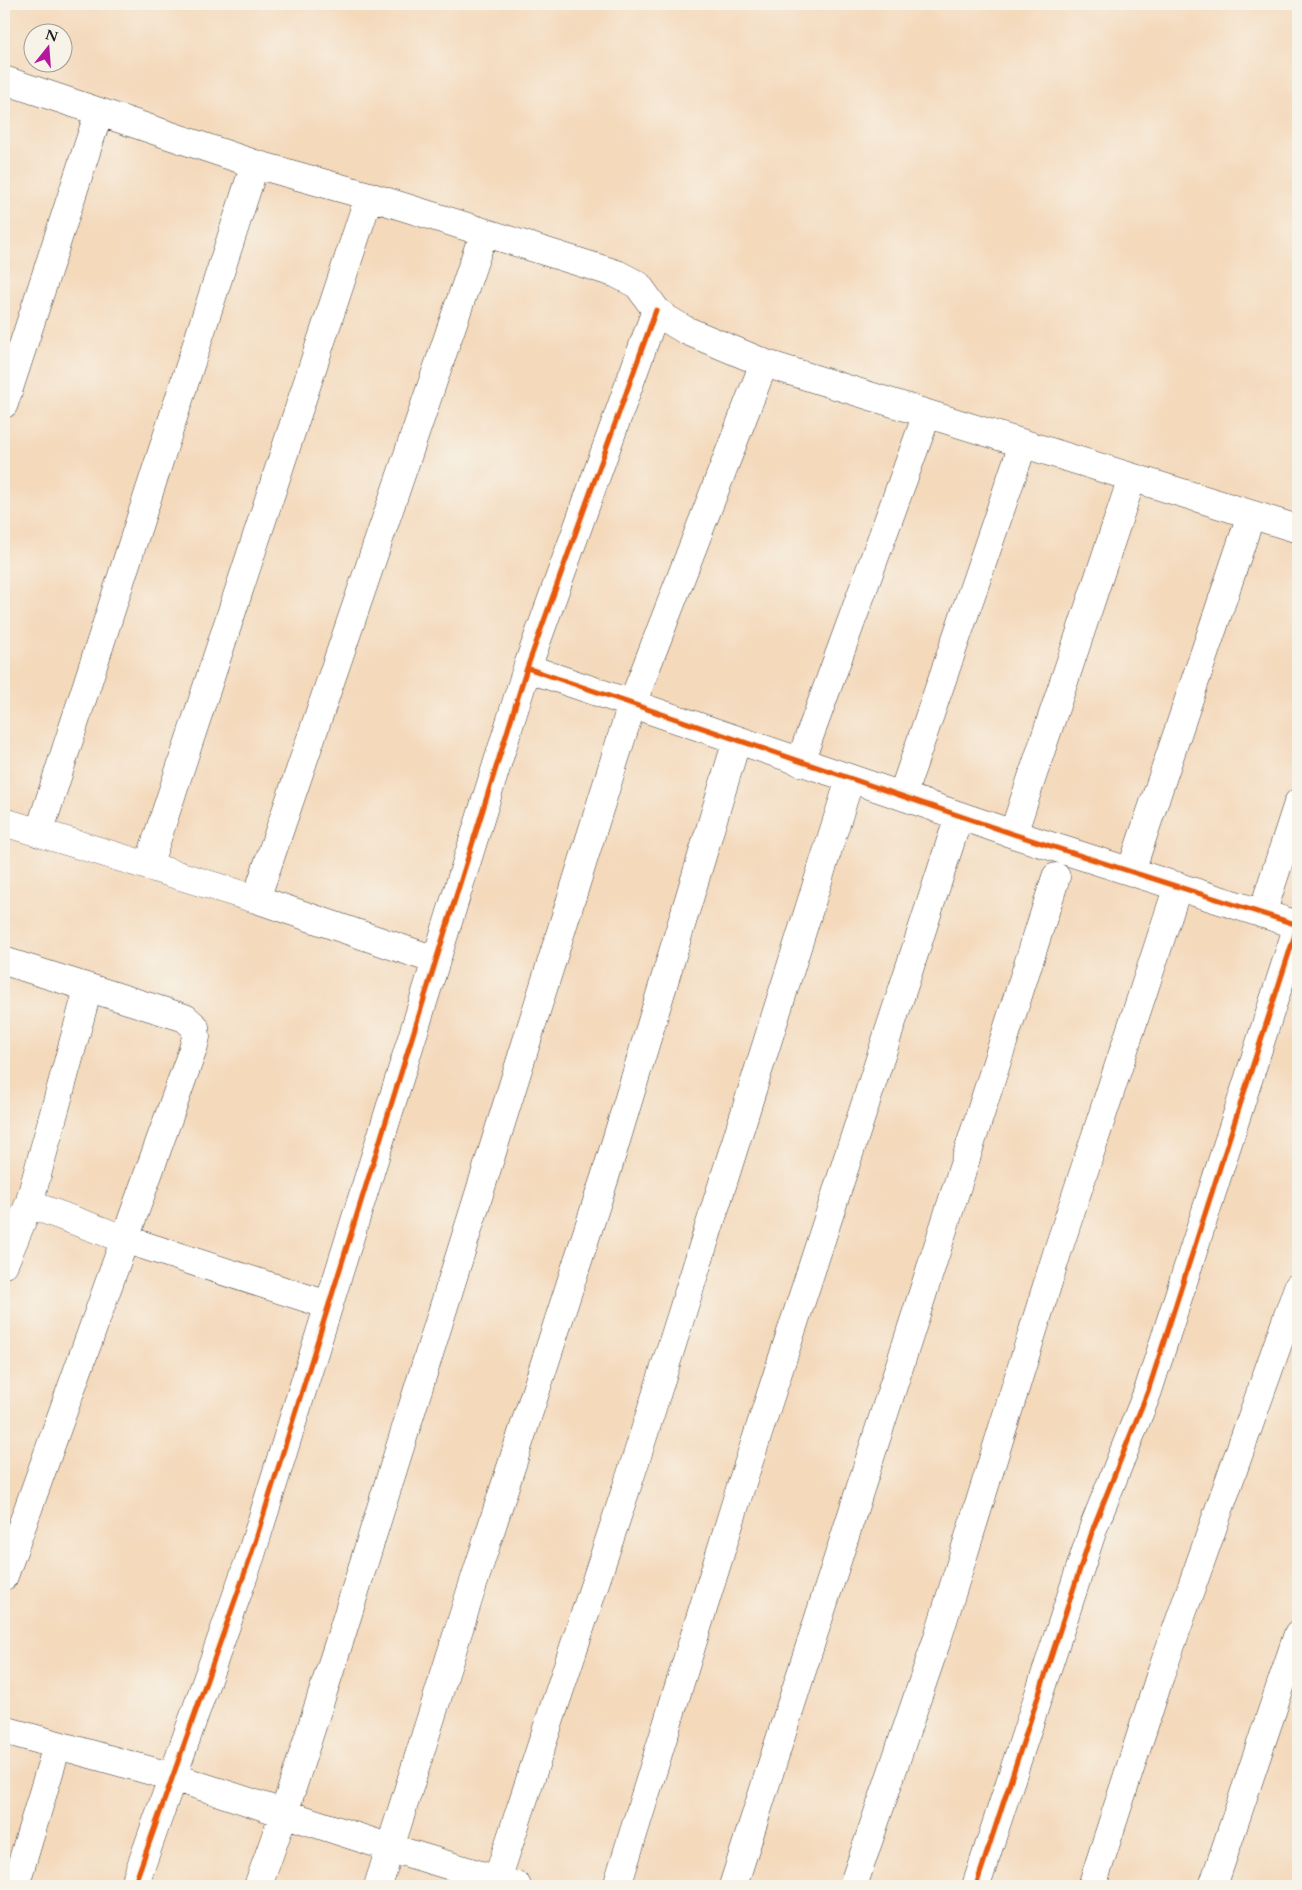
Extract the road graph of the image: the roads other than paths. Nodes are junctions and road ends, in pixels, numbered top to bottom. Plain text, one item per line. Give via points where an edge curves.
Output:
1 (4, 80) edge
2 (98, 112) junction
3 (255, 164) junction
4 (369, 196) junction
5 (484, 232) junction
6 (656, 310) junction
7 (764, 363) junction
8 (4, 404) edge
9 (926, 414) junction
10 (1023, 444) junction
11 (1132, 478) junction
12 (1250, 514) junction
13 (1298, 529) edge
14 (526, 668) junction
15 (632, 704) junction
16 (737, 740) junction
17 (800, 762) junction
18 (850, 779) junction
19 (902, 796) junction
20 (1298, 803) edge
21 (959, 816) junction
22 (4, 822) edge
23 (39, 833) junction
24 (1013, 834) junction
25 (148, 866) junction
26 (1131, 871) junction
27 (1056, 877) dead end
28 (1178, 886) junction
29 (256, 899) junction
30 (1262, 914) junction
31 (435, 960) junction
32 (4, 962) edge
33 (88, 989) junction
34 (29, 1204) junction
35 (124, 1239) junction
36 (4, 1264) edge
37 (1298, 1287) edge
38 (328, 1305) junction
39 (4, 1576) edge
40 (1298, 1634) edge
41 (4, 1730) edge
42 (57, 1746) junction
43 (173, 1777) junction
44 (284, 1813) junction
45 (390, 1848) junction
46 (503, 1884) edge
47 (15, 1886) edge
48 (134, 1886) edge
49 (258, 1886) edge
50 (378, 1886) edge
51 (617, 1886) edge
52 (733, 1886) edge
53 (853, 1886) edge
54 (976, 1886) edge
55 (1092, 1886) edge
56 (1213, 1886) edge

1 - 2 street
2 - 3 street
2 - 8 street
3 - 4 street
3 - 23 street
4 - 5 street
4 - 25 street
5 - 6 street via 629,279 642,289
5 - 29 street
6 - 7 street via 685,330
6 - 14 street
7 - 9 street
7 - 15 street
9 - 10 street
9 - 17 street
10 - 11 street
10 - 19 street
11 - 12 street
11 - 24 street
12 - 13 street
12 - 26 street
14 - 15 street
14 - 31 street
15 - 16 street
15 - 44 street
16 - 17 street
16 - 45 street via 606,1174
17 - 18 street
18 - 19 street
18 - 46 street
19 - 21 street
20 - 30 street
21 - 24 street
21 - 51 street via 741,1486
22 - 23 street
23 - 25 street
24 - 26 street
25 - 29 street
26 - 28 street
27 - 52 street
28 - 30 street
28 - 53 street via 1058,1250 937,1640
29 - 31 street
30 - 54 street via 1298,925 1148,1391 1094,1526
31 - 38 street
32 - 33 street
33 - 34 street
33 - 35 street via 185,1018 195,1027 193,1050
34 - 35 street
34 - 36 street
35 - 38 street
35 - 39 street
37 - 55 street via 1160,1676
38 - 43 street via 251,1555
40 - 56 street
41 - 42 street
42 - 43 street
42 - 47 street
43 - 44 street
43 - 48 street
44 - 45 street
44 - 49 street
45 - 46 street
45 - 50 street

